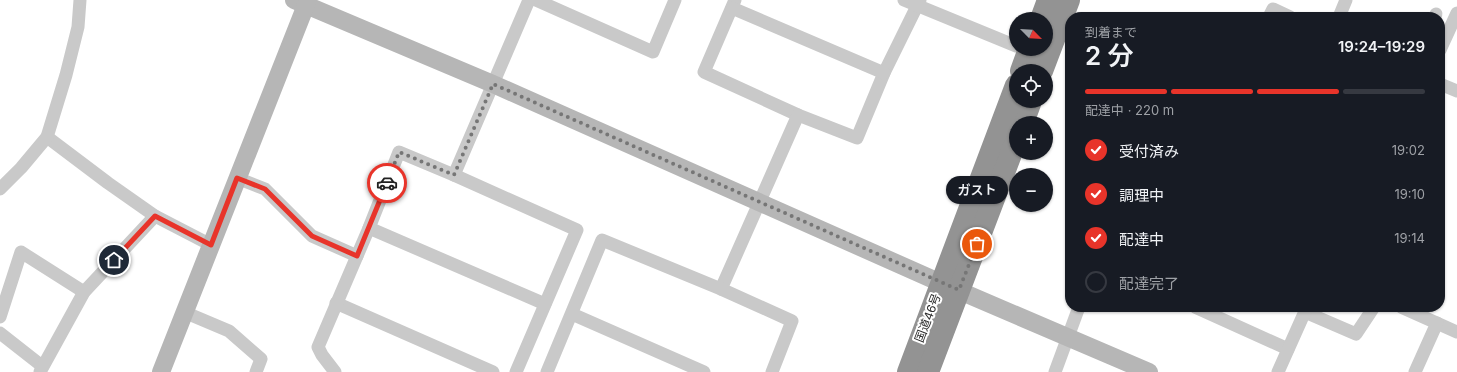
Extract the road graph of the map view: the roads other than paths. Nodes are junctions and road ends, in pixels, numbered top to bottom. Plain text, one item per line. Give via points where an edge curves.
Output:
1 (80, 0) edge
2 (529, 0) edge
3 (536, 0) edge
4 (675, 0) edge
5 (904, 0) edge
6 (1048, 0) edge
7 (1069, 0) edge
8 (1346, 0) edge
9 (303, 2) edge
10 (919, 3) edge
11 (734, 4) edge
12 (1044, 12) edge
13 (1272, 12) edge
14 (1279, 12) edge
15 (1341, 12) edge
16 (1457, 13) edge
17 (1445, 39) edge
18 (1009, 46) edge
19 (1045, 64) edge
20 (884, 73) junction
21 (493, 84) junction
22 (1445, 86) edge
23 (1457, 91) edge
24 (1009, 106) edge
25 (798, 115) junction
26 (47, 137) junction
27 (1009, 156) edge
28 (454, 175) junction
29 (237, 178) junction
30 (0, 189) edge
31 (759, 202) junction
32 (155, 216) junction
33 (369, 228) junction
34 (211, 245) junction
35 (357, 256) junction
36 (950, 287) junction
37 (722, 289) junction
38 (84, 292) junction
39 (336, 303) junction
40 (546, 304) junction
41 (184, 312) junction
42 (1077, 312) edge
43 (1206, 312) edge
44 (1305, 312) edge
45 (1310, 312) edge
46 (1371, 312) edge
47 (1412, 312) edge
48 (572, 314) junction
49 (0, 317) edge
50 (1437, 323) junction
51 (1457, 332) edge
52 (0, 333) edge
53 (1068, 338) junction
54 (1288, 349) junction
55 (41, 369) edge
56 (161, 372) edge
57 (256, 372) edge
58 (335, 372) edge
59 (492, 372) edge
60 (516, 372) edge
61 (547, 372) edge
62 (704, 372) edge
63 (772, 372) edge
64 (908, 372) edge
65 (928, 372) edge
66 (1055, 372) edge
67 (1149, 372) edge
68 (1278, 372) edge
69 (1415, 372) edge

1 - 26 street via 78,28
2 - 21 street
3 - 4 street via 654,52
5 - 10 street
6 - 12 highway
7 - 19 highway
8 - 15 street
9 - 21 street
9 - 29 street
10 - 18 street
10 - 20 street
11 - 20 street
11 - 25 street via 704,72
13 - 14 street via 1273,9
16 - 17 street
20 - 25 street via 857,138
21 - 28 street
21 - 31 street
22 - 23 street
24 - 36 highway, 国道46号
25 - 31 street
26 - 30 street
26 - 32 street
27 - 36 highway, 国道46号
28 - 33 street via 399,152
28 - 40 street via 577,230
29 - 34 street
29 - 35 street via 265,189 312,236
31 - 36 street
31 - 37 street
32 - 34 street
32 - 38 street
33 - 35 street
33 - 40 street
34 - 41 street
35 - 39 street
36 - 53 street
36 - 64 highway, 国道46号
36 - 65 highway, 国道46号
37 - 48 street via 602,240
37 - 63 street via 792,321
38 - 49 street via 21,252
38 - 55 street
39 - 58 street via 318,346
39 - 59 street
40 - 60 street
41 - 56 street
41 - 57 street via 229,331 261,359
42 - 53 street
43 - 54 street
44 - 54 street
45 - 46 street via 1356,334
47 - 50 street
48 - 61 street
48 - 62 street
50 - 51 street
50 - 69 street
52 - 55 street
53 - 66 street
53 - 67 street
54 - 68 street

